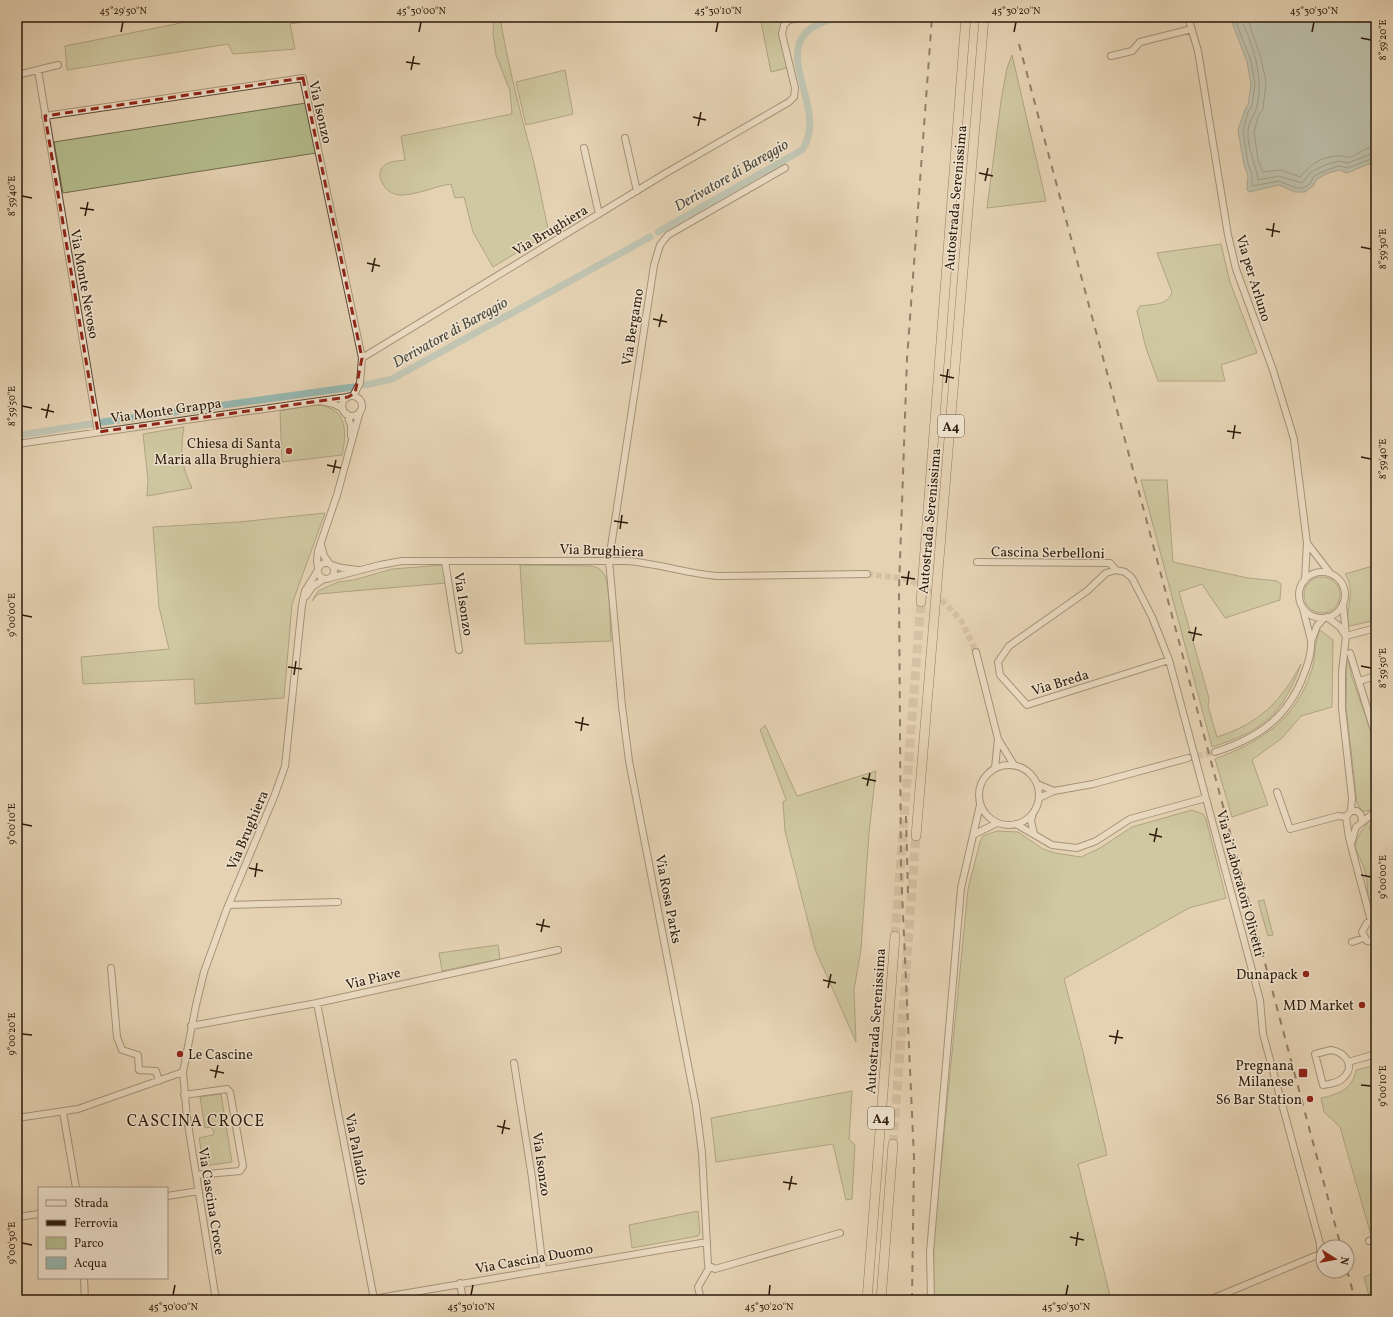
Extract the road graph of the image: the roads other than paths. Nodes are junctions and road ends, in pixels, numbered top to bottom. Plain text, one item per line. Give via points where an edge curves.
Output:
1 (804, 17) edge
2 (966, 17) edge
3 (984, 17) edge
4 (1188, 17) edge
5 (1192, 29) junction
6 (1111, 56) dead end
7 (58, 65) dead end
8 (38, 70) junction
9 (17, 75) edge
10 (45, 116) junction
11 (625, 138) dead end
12 (584, 148) dead end
13 (785, 168) dead end
14 (637, 191) junction
15 (599, 214) junction
16 (362, 358) junction
17 (360, 383) junction
18 (350, 397) junction
19 (319, 400) junction
20 (361, 402) junction
21 (360, 411) junction
22 (345, 412) junction
23 (98, 432) junction
24 (351, 442) junction
25 (17, 444) edge
26 (1307, 543) junction
27 (321, 544) junction
28 (609, 560) junction
29 (445, 561) junction
30 (977, 562) dead end
31 (330, 564) junction
32 (318, 569) junction
33 (360, 570) junction
34 (1116, 570) junction
35 (1330, 573) junction
36 (867, 574) tunnel mouth
37 (327, 578) junction
38 (1305, 580) junction
39 (921, 602) tunnel mouth
40 (1343, 604) junction
41 (302, 605) junction
42 (1304, 608) junction
43 (1325, 618) junction
44 (1376, 628) edge
45 (1346, 636) junction
46 (1311, 642) junction
47 (459, 650) dead end
48 (976, 652) tunnel mouth
49 (1350, 653) dead end
50 (1169, 660) junction
51 (1376, 676) edge
52 (1358, 681) junction
53 (1376, 735) edge
54 (998, 739) junction
55 (1215, 752) tunnel mouth
56 (1188, 758) tunnel mouth
57 (1014, 765) junction
58 (995, 768) junction
59 (1037, 784) junction
60 (1054, 791) junction
61 (1277, 792) dead end
62 (1039, 798) junction
63 (1206, 798) junction
64 (980, 805) junction
65 (1033, 812) junction
66 (1356, 812) junction
67 (1374, 812) edge
68 (1346, 817) junction
69 (1362, 821) junction
70 (997, 823) junction
71 (1016, 824) junction
72 (1348, 826) junction
73 (1356, 827) junction
74 (974, 834) junction
75 (1034, 834) junction
76 (916, 836) tunnel mouth
77 (1351, 844) junction
78 (338, 902) dead end
79 (229, 905) junction
80 (1373, 921) edge
81 (895, 936) tunnel mouth
82 (1364, 938) junction
83 (1352, 942) dead end
84 (1376, 942) edge
85 (558, 950) dead end
86 (111, 968) dead end
87 (317, 1003) junction
88 (191, 1026) junction
89 (1376, 1054) edge
90 (185, 1058) joint
91 (1348, 1062) junction
92 (514, 1063) dead end
93 (183, 1072) junction
94 (159, 1081) junction
95 (184, 1095) junction
96 (63, 1112) junction
97 (17, 1118) edge
98 (893, 1144) tunnel mouth
99 (196, 1175) junction
100 (76, 1187) edge
101 (199, 1191) junction
102 (168, 1196) edge
103 (38, 1214) edge
104 (17, 1217) edge
105 (840, 1233) dead end
106 (1376, 1238) edge
107 (1368, 1241) dead end
108 (707, 1242) junction
109 (709, 1268) junction
110 (543, 1269) junction
111 (84, 1279) edge
112 (460, 1284) junction
113 (374, 1299) junction
114 (85, 1300) edge
115 (216, 1300) edge
116 (366, 1300) edge
117 (463, 1300) edge
118 (701, 1300) edge
119 (867, 1300) edge
120 (881, 1300) edge
121 (931, 1300) edge
122 (1210, 1300) edge

1 - 14 street, Via Brughiera via 789,20 782,28 795,88 792,99
2 - 39 highway, Autostrada Serenissima / A4
3 - 76 highway, Autostrada Serenissima / A4
4 - 5 street, Via per Arluno
5 - 6 street via 1140,42 1132,51
5 - 26 street, Via per Arluno via 1198,50 1228,235 1238,275 1273,370 1294,439
7 - 8 street
8 - 9 street
8 - 10 street, Via Monte Nevoso
10 - 16 street, Via Isonzo via 303,78
10 - 23 street, Via Monte Nevoso
11 - 14 street
12 - 15 street
13 - 28 street, Via Bergamo via 668,235 657,251
14 - 15 street, Via Brughiera
15 - 16 street, Via Brughiera
16 - 17 street
17 - 18 street
17 - 20 street
18 - 19 street, Via Monte Grappa
18 - 20 street
18 - 22 street via 343,401
19 - 22 street, Via Monte Grappa via 334,404
19 - 23 street, Via Monte Grappa
20 - 21 street
21 - 22 street via 353,416
21 - 24 street
22 - 24 street via 351,426
23 - 25 street, Via Monte Grappa
24 - 27 street
26 - 35 street
26 - 38 street, Via per Arluno
27 - 31 street via 324,556
27 - 32 street
28 - 29 street, Via Brughiera
28 - 36 street, Via Brughiera via 641,562 718,576
28 - 108 street, Via Rosa Parks via 625,731 696,1106 702,1153
29 - 33 street, Via Brughiera via 397,562
29 - 47 street, Via Isonzo
30 - 34 street, Cascina Serbelloni via 1110,563
31 - 32 street via 322,563
31 - 33 street
31 - 37 street via 334,571
32 - 37 street via 320,576
32 - 41 street, Via Brughiera via 305,591
33 - 37 street, Via Brughiera
34 - 50 street, Via ai Laboratori Olivetti via 1125,572 1132,578 1152,617
34 - 50 street, Via Breda via 1106,573 1087,591 1009,646 998,662 1000,675 1027,705
35 - 38 street via 1318,572
35 - 40 street via 1340,580 1344,588
37 - 41 street, Via Brughiera via 312,587
38 - 42 street, Via per Arluno via 1299,594
40 - 43 street via 1336,613
40 - 45 street
41 - 79 street, Via Brughiera via 285,766
42 - 43 street via 1309,614
42 - 46 street, Via per Arluno
43 - 45 street via 1340,626
43 - 46 street via 1317,626
44 - 45 street
45 - 66 street via 1342,708 1352,798
46 - 55 street via 1303,676 1294,696 1281,714 1258,734 1240,744
48 - 54 street
49 - 52 street
50 - 63 street, Via ai Laboratori Olivetti
51 - 52 street
52 - 53 street
54 - 57 street
54 - 58 street
56 - 60 street via 1093,784
57 - 58 street
57 - 59 street via 1031,775
58 - 64 street via 983,780 979,792
59 - 60 street
59 - 62 street
60 - 62 street
61 - 68 street via 1290,829 1338,816
62 - 65 street
63 - 75 street via 1130,819 1096,841 1077,848 1052,845
63 - 122 street, Via ai Laboratori Olivetti via 1260,1000 1263,1034 1320,1244 1320,1254
64 - 70 street
64 - 74 street
65 - 71 street via 1028,818
65 - 75 street via 1031,821
66 - 67 street
66 - 68 street
66 - 69 street
67 - 69 street
68 - 72 street
69 - 73 street
70 - 71 street
70 - 74 street
71 - 75 street
72 - 73 street
72 - 77 street
73 - 77 street
74 - 121 street via 961,888 930,1252
77 - 80 street
78 - 79 street
79 - 88 street, Via Brughiera via 204,972
80 - 82 street via 1363,928
81 - 119 highway, Autostrada Serenissima / A4
82 - 83 street
82 - 84 street
85 - 87 street, Via Piave
86 - 94 street via 117,1037 122,1050 138,1055 139,1070 156,1071
87 - 88 street, Via Piave
87 - 113 street, Via Palladio
88 - 90 street, Via Brughiera
89 - 91 street
90 - 93 street, Via Cascina Croce
91 - 91 street via 1339,1051 1315,1054 1323,1085 1340,1081 1347,1072
92 - 110 street, Via Isonzo
93 - 94 street
93 - 95 street, Via Cascina Croce
94 - 96 street via 89,1106
95 - 99 street, Via Cascina Croce
95 - 99 street via 227,1089 230,1092 243,1166 240,1171
96 - 97 street
96 - 100 street
98 - 120 highway, A4
99 - 101 street, Via Cascina Croce
101 - 102 street
101 - 115 street, Via Cascina Croce
103 - 104 street
105 - 109 street via 715,1269
106 - 107 street
108 - 109 street, Via Rosa Parks
108 - 110 street, Via Cascina Duomo
109 - 118 street via 698,1287
110 - 112 street, Via Cascina Duomo
111 - 114 street
112 - 113 street, Via Cascina Duomo
112 - 117 street
113 - 116 street, Via Cascina Duomo

